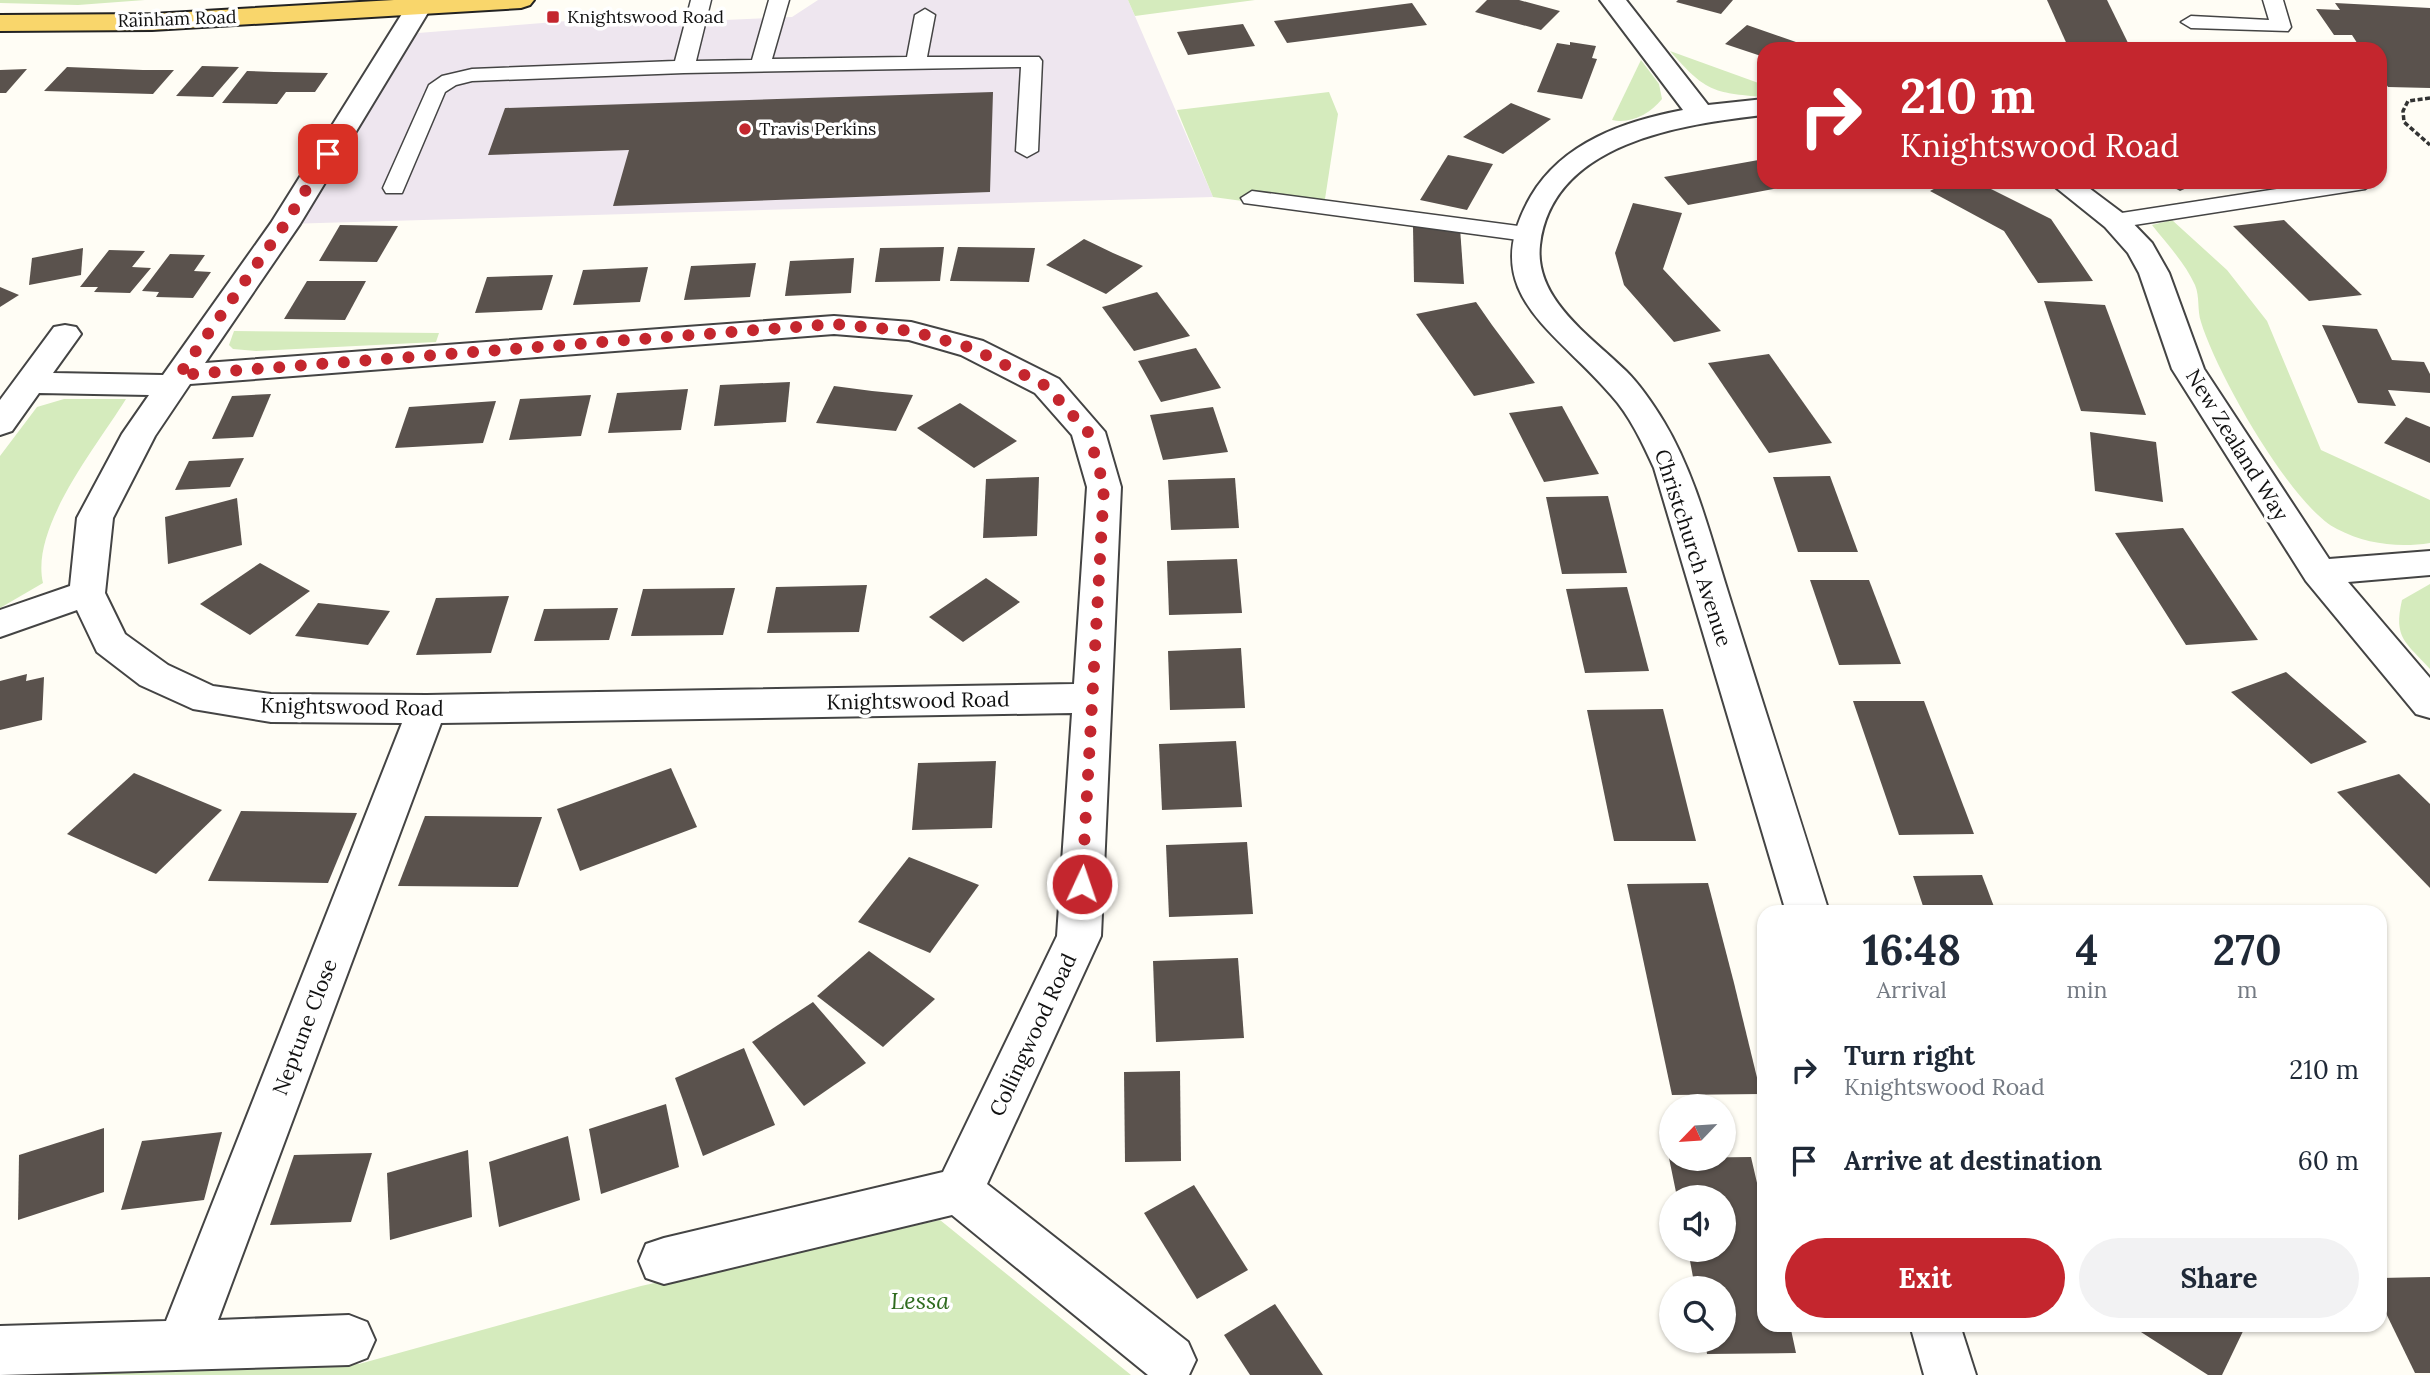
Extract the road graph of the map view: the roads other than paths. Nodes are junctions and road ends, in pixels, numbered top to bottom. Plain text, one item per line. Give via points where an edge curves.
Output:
1 (521, 0) edge
2 (701, 0) edge
3 (779, 0) edge
4 (1613, 0) edge
5 (2273, 0) edge
6 (419, 6) junction
7 (925, 15) dead end
8 (2191, 22) dead end
9 (0, 23) edge
10 (916, 63) junction
11 (760, 66) junction
12 (684, 67) junction
13 (1757, 108) edge
14 (1700, 113) junction
15 (1027, 151) dead end
16 (394, 188) dead end
17 (2072, 189) edge
18 (2320, 189) edge
19 (1252, 198) dead end
20 (2115, 221) junction
21 (1527, 234) junction
22 (65, 334) dead end
23 (175, 380) junction
24 (30, 383) junction
25 (0, 425) edge
26 (2430, 563) edge
27 (2319, 572) junction
28 (87, 593) junction
29 (0, 624) edge
30 (1094, 698) junction
31 (2430, 704) edge
32 (427, 709) junction
33 (1806, 905) edge
34 (959, 1191) junction
35 (664, 1261) dead end
36 (1937, 1332) edge
37 (349, 1340) dead end
38 (182, 1346) junction
39 (0, 1351) edge
40 (1170, 1360) dead end
41 (1950, 1375) edge

1 - 6 main road, Rainham Road
2 - 12 lane
3 - 11 lane
4 - 14 street
5 - 8 lane via 2281,27
6 - 9 main road, Rainham Road via 152,22
6 - 23 street via 285,224
7 - 10 lane
10 - 11 lane
10 - 15 lane via 1032,61
11 - 12 lane
12 - 16 lane via 449,79 436,89
13 - 14 street
14 - 21 street, Christchurch Avenue via 1611,140 1568,168 1539,204
17 - 20 street, New Zealand Way
18 - 20 lane
19 - 21 lane
20 - 27 street, New Zealand Way via 2141,249 2154,273 2188,369
21 - 33 street, Christchurch Avenue via 1524,260 1533,287 1554,319 1616,380 1648,420 1671,468
22 - 24 street
23 - 24 street, Collingwood Road
23 - 28 street via 139,434 95,518
23 - 30 street, Collingwood Road via 834,324 911,331 972,348 1046,386 1088,432 1104,486
24 - 25 street
26 - 27 street
27 - 31 street, New Zealand Way
28 - 29 street
28 - 32 street, Knightswood Road via 110,642 154,676 206,699 271,708
30 - 32 street, Knightswood Road
30 - 34 street, Collingwood Road via 1079,936
32 - 38 street, Neptune Close
34 - 35 street
34 - 40 street
36 - 41 street
37 - 38 street
38 - 39 street

